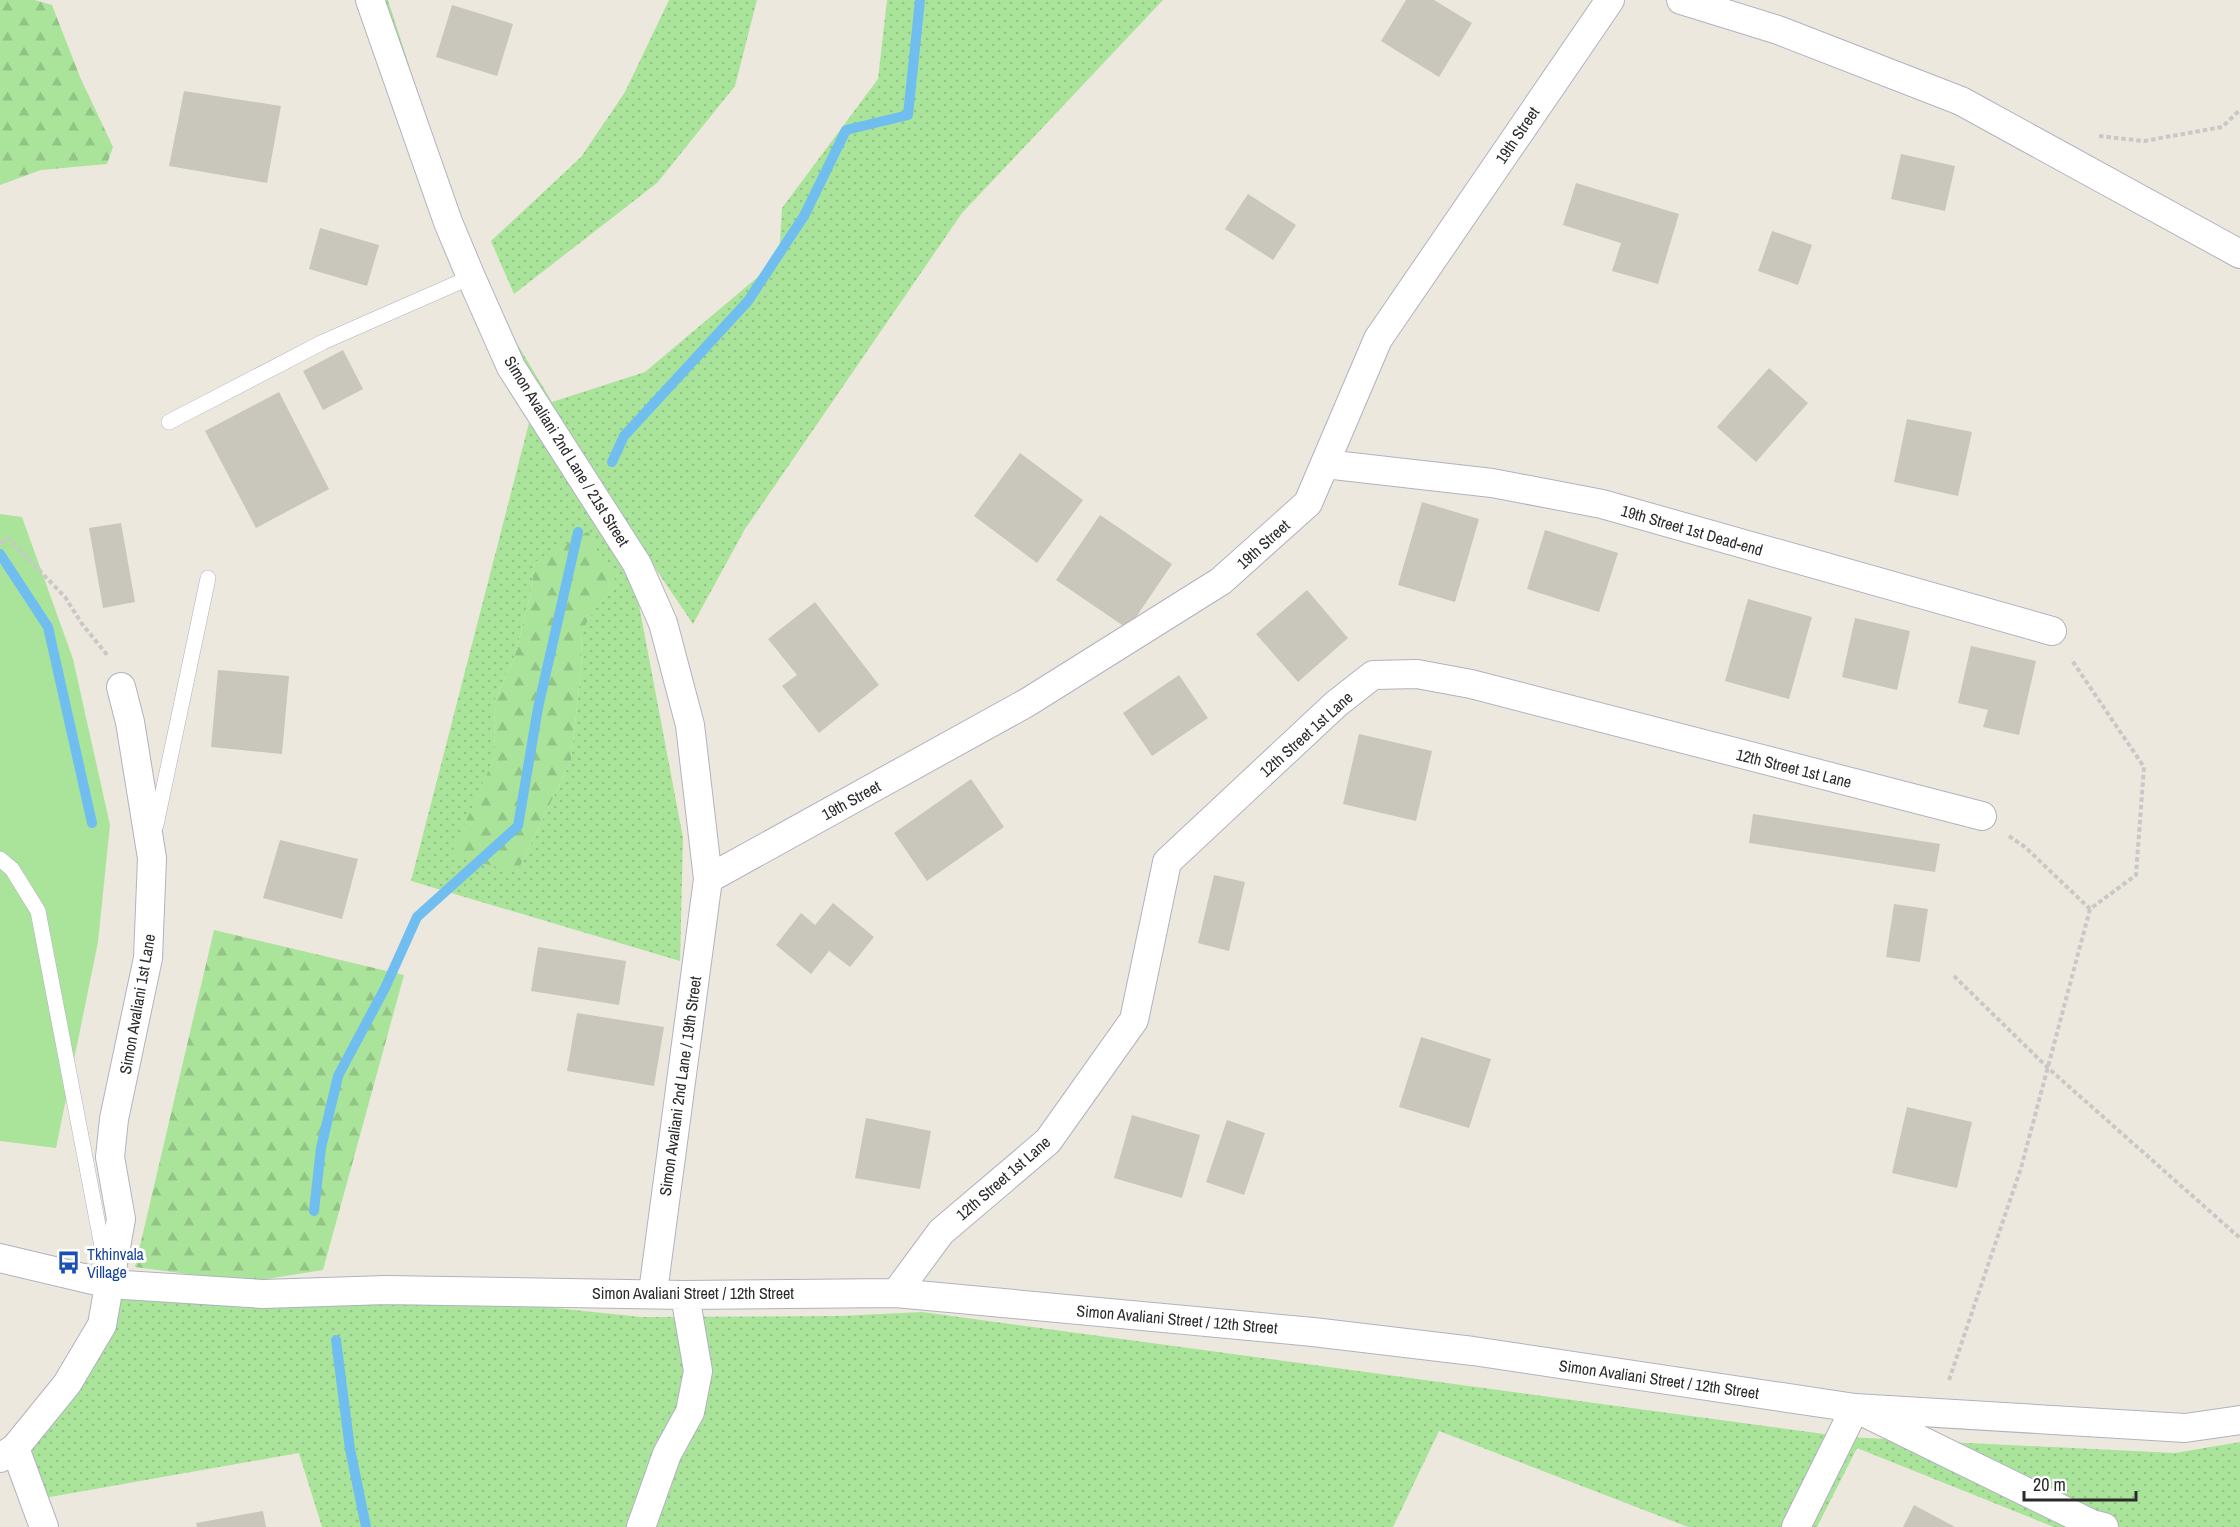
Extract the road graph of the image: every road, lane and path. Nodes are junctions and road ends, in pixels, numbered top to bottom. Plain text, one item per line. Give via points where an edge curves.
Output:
1 (370, 0) edge
2 (1610, 0) edge
3 (1682, 0) edge
4 (2240, 110) edge
5 (2088, 135) dead end
6 (2240, 254) edge
7 (471, 277) junction
8 (169, 422) dead end
9 (1325, 464) junction
10 (0, 543) edge
11 (208, 578) dead end
12 (2052, 631) joint
13 (121, 687) joint
14 (1982, 816) joint
15 (152, 858) junction
16 (0, 859) edge
17 (708, 879) junction
18 (2090, 909) junction
19 (1954, 976) dead end
20 (2048, 1068) junction
21 (2240, 1238) edge
22 (0, 1258) edge
23 (109, 1284) junction
24 (653, 1292) junction
25 (896, 1293) junction
26 (685, 1294) junction
27 (1855, 1408) junction
28 (1938, 1413) junction
29 (2240, 1420) edge
30 (7, 1453) edge
31 (44, 1527) edge
32 (641, 1527) edge
33 (1796, 1527) edge
34 (2104, 1527) edge

1 - 7 street, Simon Avaliani 2nd Lane / 21st Street
2 - 9 street, 19th Street via 1378,339
3 - 6 street via 1778,30 1961,101
4 - 5 path via 2222,127 2144,141
7 - 8 lane via 323,342
7 - 17 street, Simon Avaliani 2nd Lane / 21st Street via 511,367 637,564 663,623 690,725
9 - 12 street, 19th Street 1st Dead-end via 1492,483 1602,504
9 - 17 street, 19th Street via 1308,503 1221,581 1028,702
10 - 13 path via 9,539 65,597 82,624 106,650
11 - 15 lane via 157,812
12 - 18 path via 2144,768 2136,875
13 - 15 street, Simon Avaliani 1st Lane
14 - 18 path via 2025,847
14 - 25 street, 12th Street 1st Lane via 1471,684 1417,674 1373,675 1336,704 1167,862 1134,1020 1048,1141 941,1232
15 - 23 street, Simon Avaliani 1st Lane via 148,958 114,1119 111,1157 121,1220
16 - 23 lane via 12,869 38,911
17 - 24 street, Simon Avaliani 2nd Lane / 19th Street
18 - 20 path
19 - 20 path
20 - 21 path
20 - 28 path via 2021,1168
22 - 23 street, Simon Avaliani Street / 12th Street
23 - 24 street, Simon Avaliani Street / 12th Street via 263,1294 386,1290
23 - 30 street, Simon Avaliani 1st Lane via 102,1325 67,1384
24 - 26 street, Simon Avaliani Street / 12th Street
25 - 26 street, Simon Avaliani Street / 12th Street
25 - 27 street, Simon Avaliani Street / 12th Street via 1324,1333
26 - 32 street via 698,1371 690,1412 667,1454
27 - 28 street, Simon Avaliani Street / 12th Street
27 - 33 street
27 - 34 street
28 - 29 street, Simon Avaliani Street / 12th Street via 2185,1428
30 - 31 street

